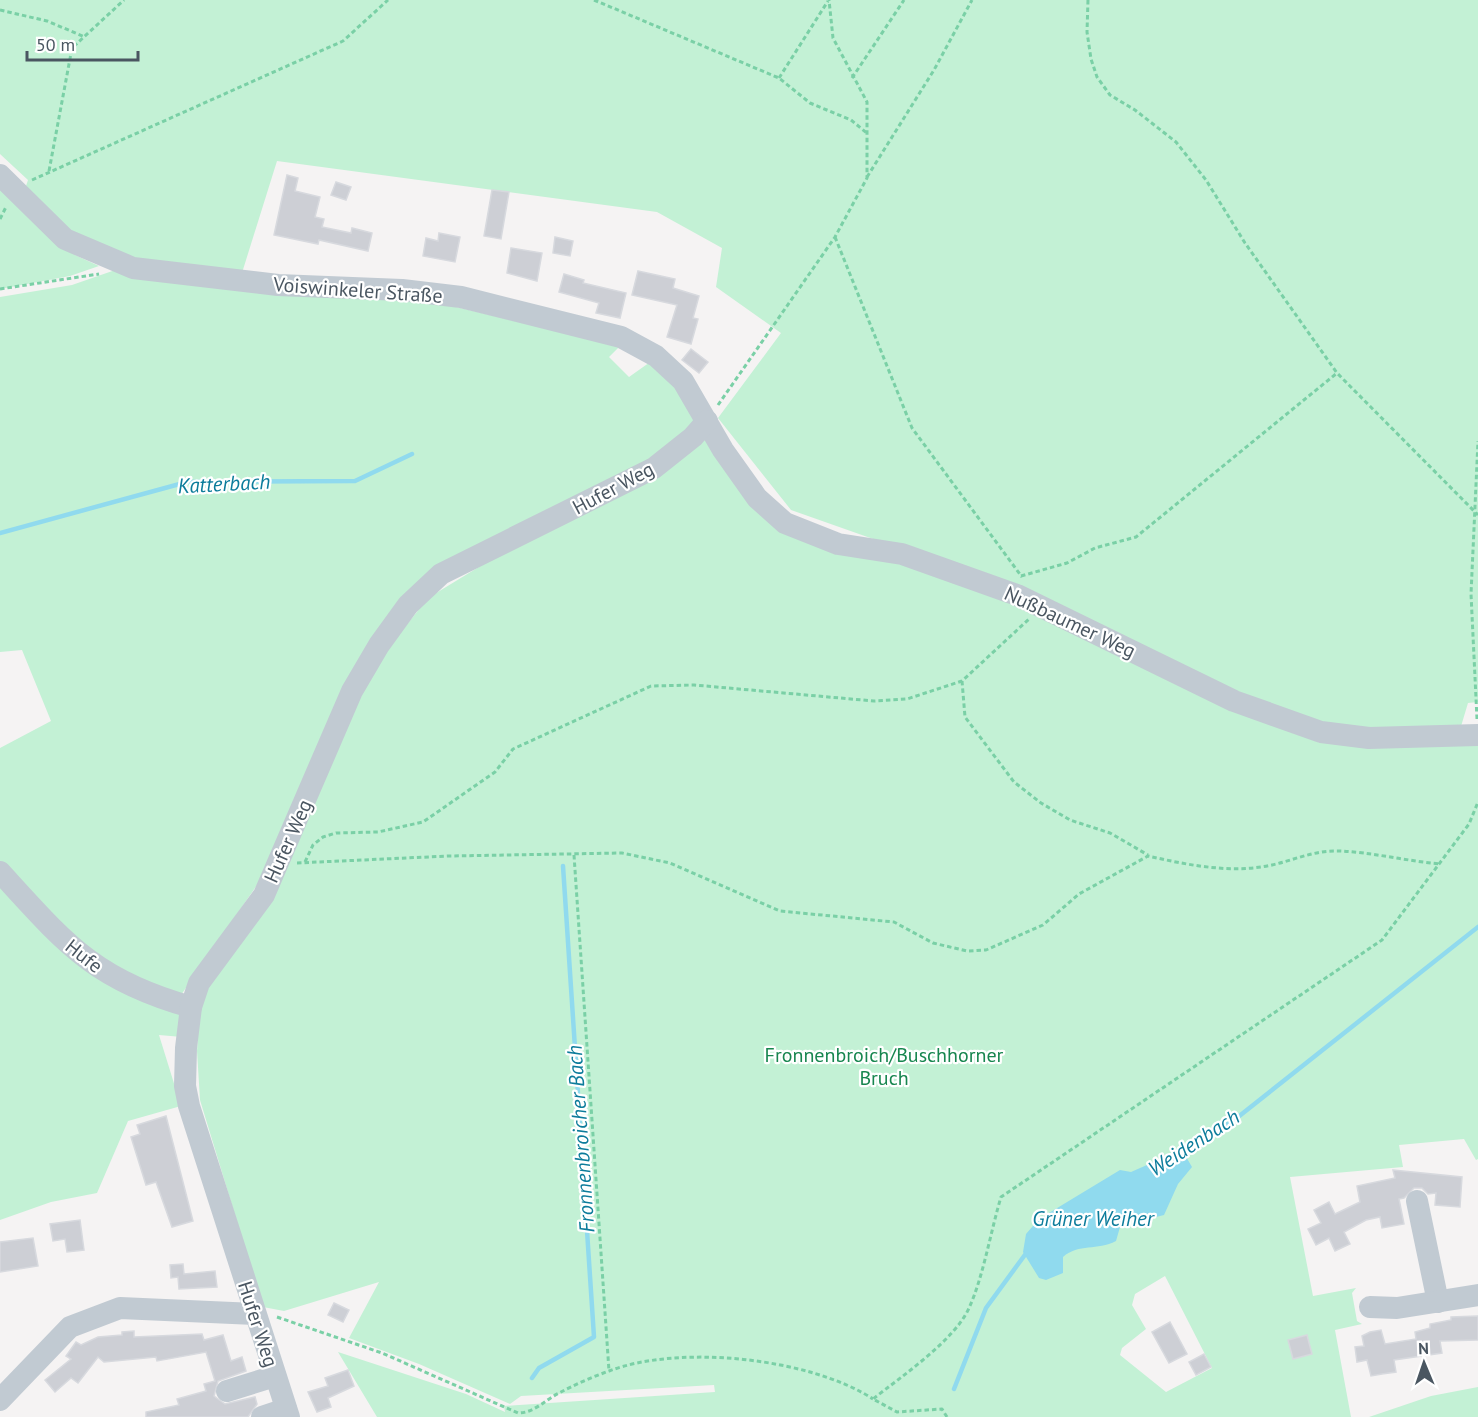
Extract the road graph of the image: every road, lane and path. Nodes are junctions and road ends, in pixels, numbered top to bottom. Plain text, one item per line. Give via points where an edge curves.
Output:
1 (124, 0) edge
2 (388, 0) edge
3 (594, 0) edge
4 (829, 0) edge
5 (904, 0) edge
6 (972, 0) edge
7 (1088, 0) edge
8 (0, 10) edge
9 (85, 37) junction
10 (779, 78) junction
11 (852, 78) junction
12 (868, 134) junction
13 (49, 171) junction
14 (867, 178) junction
15 (7, 182) edge
16 (0, 219) edge
17 (835, 237) junction
18 (101, 274) dead end
19 (0, 289) edge
20 (1337, 374) junction
21 (707, 422) junction
22 (1478, 441) edge
23 (1477, 515) edge
24 (1021, 576) junction
25 (1026, 584) dead end
26 (1042, 607) junction
27 (962, 681) junction
28 (1478, 727) edge
29 (1478, 735) edge
30 (1478, 802) edge
31 (574, 855) junction
32 (1148, 856) junction
33 (305, 862) junction
34 (1440, 864) junction
35 (277, 867) junction
36 (0, 872) edge
37 (191, 1007) junction
38 (1418, 1201) dead end
39 (1411, 1226) dead end
40 (1478, 1295) edge
41 (1433, 1303) junction
42 (1370, 1307) dead end
43 (255, 1314) junction
44 (609, 1371) junction
45 (275, 1377) junction
46 (227, 1391) dead end
47 (873, 1399) junction
48 (0, 1400) edge
49 (288, 1413) edge
50 (262, 1417) edge
51 (947, 1417) edge

1 - 9 path
2 - 13 path via 343,41
3 - 10 path
4 - 10 path
4 - 11 path via 833,38
5 - 11 path
6 - 14 path
7 - 20 path via 1087,32 1097,77 1110,95 1176,142
8 - 9 path via 47,21
9 - 13 path via 72,48
10 - 12 path via 810,103 852,120
11 - 12 path via 867,102
12 - 14 path
13 - 15 path
14 - 17 path
15 - 16 path
15 - 21 street, Voiswinkeler Straße via 64,239 133,268 278,285 402,290 461,297 621,337 656,357 683,381
17 - 21 path
17 - 24 path via 912,428
18 - 19 path
20 - 23 path
20 - 24 path via 1136,537
21 - 26 street, Nußbaumer Weg via 757,498 785,523 838,544 903,554
21 - 35 street, Hufer Weg via 654,468 441,574 408,605 352,691
22 - 23 path
23 - 28 path via 1470,594
24 - 25 path
26 - 27 path
26 - 29 street, Nußbaumer Weg via 1234,701 1321,732 1369,738
27 - 32 path via 965,717 1014,782 1041,804 1070,820 1110,833
27 - 33 path via 907,699 874,701 694,685 651,686 513,749 495,772 423,822 378,832 336,832 313,845
30 - 34 path via 1469,824
31 - 32 path via 622,853 670,863 780,911 894,922 933,943 967,951 986,950 1043,925 1079,894
31 - 33 path
31 - 44 path
32 - 34 path via 1194,866 1246,868 1339,851
33 - 35 path
34 - 47 path via 1382,940 1001,1197 969,1309 940,1344
35 - 37 street, Hufer Weg via 246,922 199,983
36 - 37 street, Hufe via 89,963 138,990
37 - 43 street, Hufer Weg via 185,1086 189,1106
38 - 41 street
39 - 41 street
40 - 41 street
41 - 42 street
43 - 44 path via 270,1315 382,1353 518,1413 536,1408
43 - 45 street, Hufer Weg
43 - 48 street via 120,1308 70,1327
44 - 47 path via 657,1359 719,1356 824,1377 852,1385
45 - 46 street
45 - 49 street, Hufer Weg
47 - 51 path via 897,1412 942,1409
49 - 50 street

